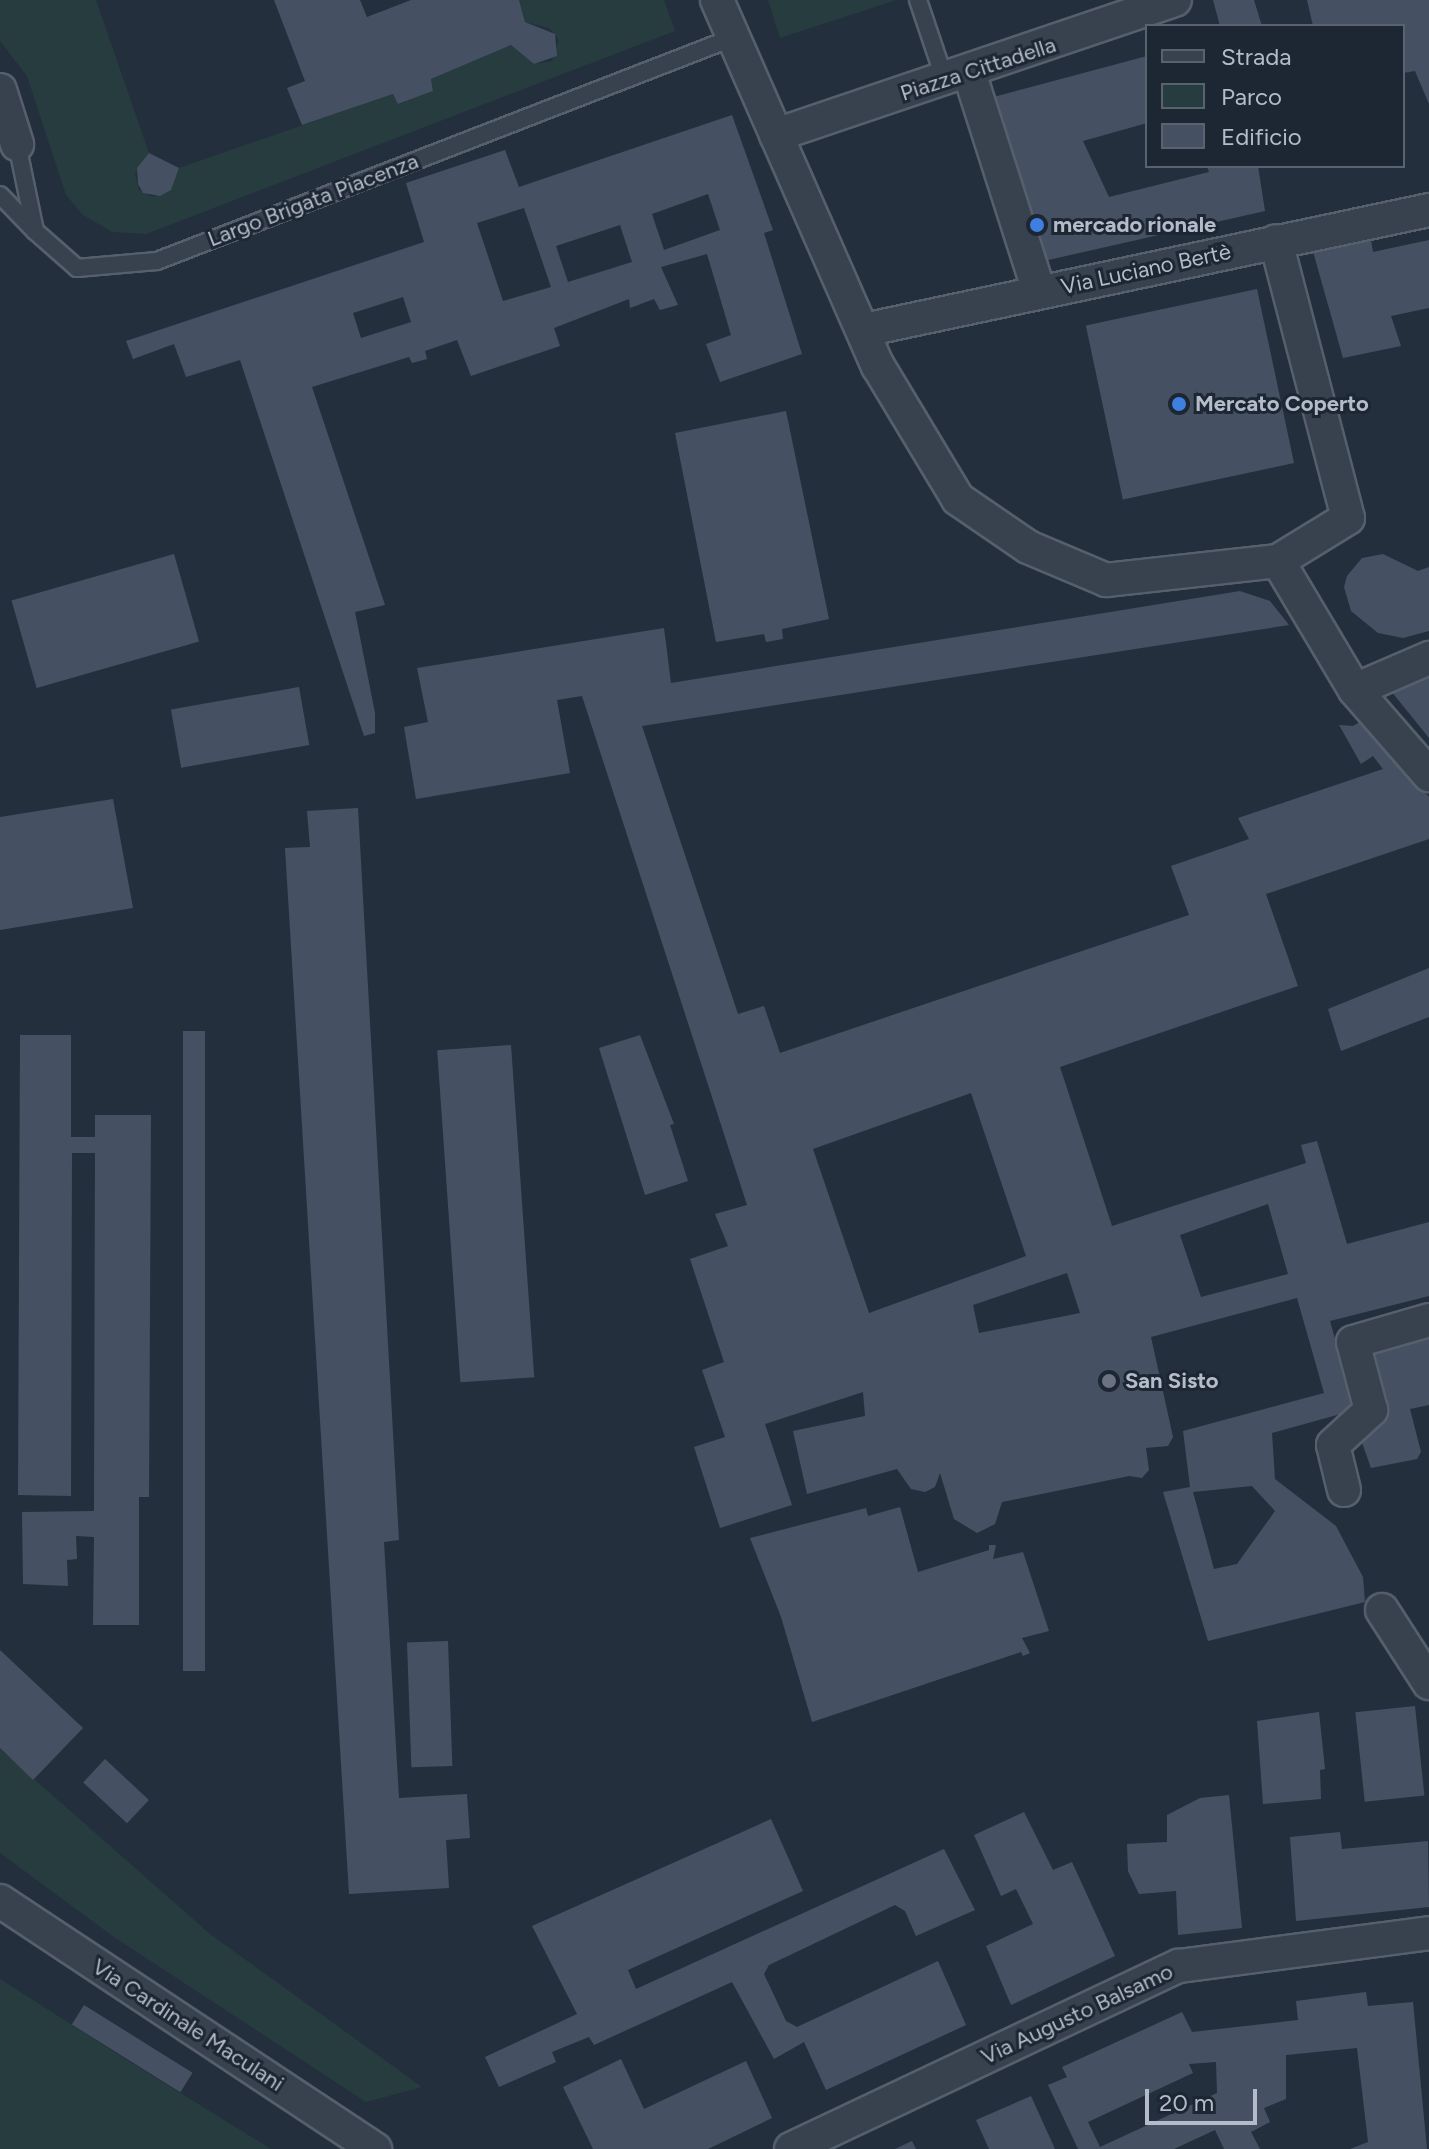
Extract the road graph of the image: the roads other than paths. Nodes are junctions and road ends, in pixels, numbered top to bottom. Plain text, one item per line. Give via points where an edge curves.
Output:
1 (717, 0) edge
2 (918, 0) edge
3 (1175, 0) edge
4 (732, 38) junction
5 (957, 76) junction
6 (0, 90) edge
7 (776, 135) junction
8 (17, 144) joint
9 (0, 195) edge
10 (1429, 210) edge
11 (35, 231) junction
12 (1276, 241) junction
13 (1039, 292) junction
14 (864, 330) junction
15 (1278, 561) junction
16 (1429, 658) edge
17 (1355, 690) junction
18 (1429, 775) edge
19 (1429, 1320) edge
20 (1344, 1490) dead end
21 (1382, 1610) dead end
22 (1429, 1683) edge
23 (0, 1901) edge
24 (1429, 1933) edge
25 (375, 2149) edge
26 (791, 2149) edge

1 - 4 street
2 - 5 lane
3 - 5 street, Piazza Cittadella
4 - 7 street
4 - 11 lane, Largo Brigata Piacenza via 157,261 77,268
5 - 7 street, Piazza Cittadella
5 - 13 street
6 - 8 street
7 - 14 street
8 - 11 lane
9 - 11 lane, Largo Brigata Piacenza
10 - 12 street, Via Luciano Bertè
12 - 13 street, Via Luciano Bertè
12 - 15 street via 1348,518
13 - 14 street, Via Luciano Bertè
14 - 15 street via 878,366 958,499 1028,547 1106,580
15 - 17 street
16 - 17 street
17 - 18 street
19 - 20 street via 1353,1342 1371,1410 1333,1445
21 - 22 street
23 - 25 street, Via Cardinale Maculani
24 - 26 street, Via Augusto Balsamo via 1179,1966

